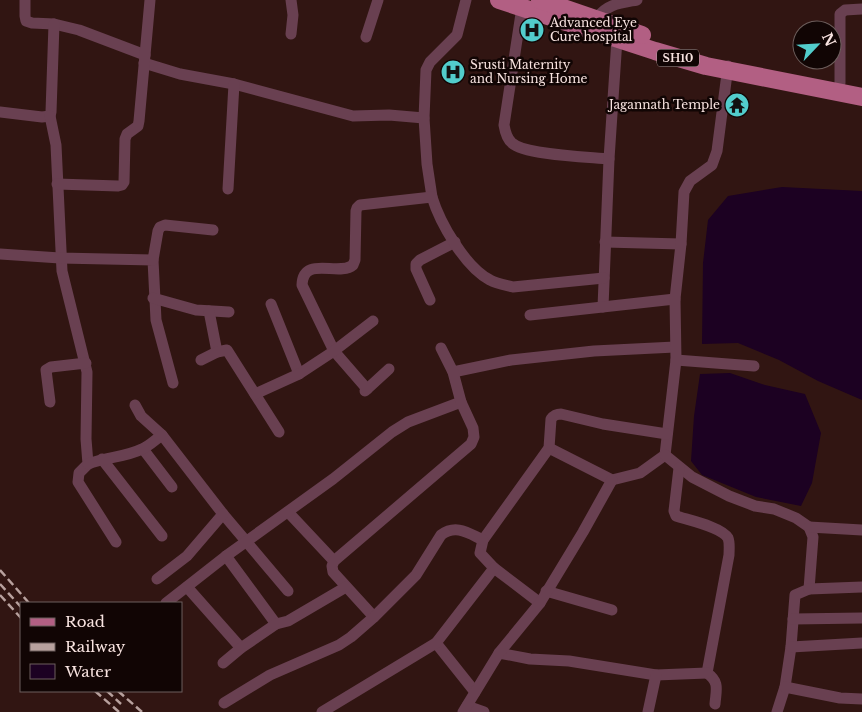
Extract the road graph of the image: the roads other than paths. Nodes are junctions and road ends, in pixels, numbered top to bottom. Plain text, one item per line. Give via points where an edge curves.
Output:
1 (25, 0) edge
2 (150, 0) edge
3 (291, 0) edge
4 (378, 0) edge
5 (466, 0) edge
6 (499, 0) edge
7 (540, 0) edge
8 (637, 0) edge
9 (570, 5) edge
10 (522, 7) junction
11 (862, 9) edge
12 (597, 18) junction
13 (54, 24) junction
14 (291, 34) dead end
15 (366, 37) dead end
16 (618, 39) junction
17 (144, 59) junction
18 (728, 66) junction
19 (840, 83) junction
20 (234, 84) junction
21 (862, 86) edge
22 (862, 97) edge
23 (0, 112) edge
24 (50, 116) junction
25 (424, 118) junction
26 (609, 159) junction
27 (57, 184) junction
28 (228, 189) dead end
29 (432, 198) junction
30 (213, 230) dead end
31 (455, 242) junction
32 (605, 242) junction
33 (681, 244) junction
34 (0, 254) edge
35 (60, 258) junction
36 (152, 260) junction
37 (604, 278) junction
38 (153, 298) junction
39 (675, 298) junction
40 (430, 300) dead end
41 (271, 304) dead end
42 (603, 307) junction
43 (209, 311) junction
44 (228, 312) dead end
45 (530, 315) dead end
46 (373, 321) dead end
47 (675, 347) junction
48 (441, 348) dead end
49 (334, 351) junction
50 (217, 352) junction
51 (201, 360) dead end
52 (676, 360) junction
53 (86, 363) junction
54 (754, 366) dead end
55 (389, 369) dead end
56 (453, 372) junction
57 (299, 374) junction
58 (173, 382) dead end
59 (255, 394) junction
60 (50, 402) dead end
61 (461, 402) junction
62 (135, 405) dead end
63 (279, 432) dead end
64 (667, 434) junction
65 (162, 435) junction
66 (549, 448) junction
67 (143, 449) junction
68 (665, 455) junction
69 (102, 459) junction
70 (88, 464) junction
71 (679, 468) junction
72 (612, 480) junction
73 (172, 488) dead end
74 (288, 512) junction
75 (223, 514) junction
76 (809, 527) junction
77 (862, 530) edge
78 (162, 536) dead end
79 (483, 540) junction
80 (116, 542) dead end
81 (247, 542) junction
82 (226, 556) junction
83 (334, 561) junction
84 (494, 568) junction
85 (157, 579) dead end
86 (187, 587) junction
87 (346, 587) junction
88 (862, 587) edge
89 (809, 589) junction
90 (288, 591) dead end
91 (546, 591) junction
92 (167, 602) edge
93 (540, 603) junction
94 (612, 610) dead end
95 (374, 617) junction
96 (862, 618) edge
97 (793, 620) junction
98 (276, 624) junction
99 (862, 642) edge
100 (436, 643) junction
101 (792, 647) junction
102 (240, 648) junction
103 (500, 653) junction
104 (223, 663) dead end
105 (707, 673) junction
106 (656, 675) junction
107 (786, 687) junction
108 (475, 692) junction
109 (862, 699) edge
110 (224, 703) dead end
111 (715, 704) dead end
112 (465, 709) edge
113 (322, 712) edge
114 (484, 712) edge
115 (648, 712) edge
116 (777, 712) edge

1 - 13 street via 26,21
2 - 17 street
3 - 14 street
4 - 15 street
5 - 25 street via 457,35 426,70
6 - 10 main road, SH10
7 - 9 main road, SH10
8 - 12 street via 608,6
9 - 12 main road, SH10
10 - 16 main road, SH10
10 - 26 street via 504,125 510,143 519,149
11 - 19 street via 846,10 840,14
12 - 18 main road, SH10
13 - 17 street via 79,30
13 - 24 street
16 - 18 main road, SH10 via 689,62
16 - 26 street
17 - 20 street via 180,74
17 - 27 street via 139,121 125,139 122,185
18 - 19 main road, SH10
18 - 22 main road, SH10
18 - 33 street via 717,151 712,165 690,181 684,192
19 - 21 main road, SH10
20 - 25 street via 353,116
20 - 28 street
23 - 24 street via 42,118
24 - 27 street via 56,145
25 - 29 street
26 - 32 street
27 - 35 street
29 - 31 street
29 - 49 street via 360,205 356,211 353,265 317,268 302,279
30 - 36 street via 160,227
31 - 37 street via 473,266 489,280 512,287
31 - 40 street via 416,264
32 - 33 street
32 - 37 street
33 - 39 street
34 - 35 street
35 - 36 street
35 - 53 street
36 - 38 street
37 - 42 street
38 - 43 street
38 - 58 street
39 - 42 street
39 - 47 street
41 - 57 street
42 - 45 street
43 - 44 street
43 - 50 street
46 - 49 street
47 - 52 street
47 - 56 street via 511,360
48 - 56 street
49 - 55 street via 366,390
49 - 57 street
50 - 51 street
50 - 59 street via 227,350 231,354
52 - 54 street
52 - 64 street
53 - 60 street via 46,370
53 - 70 street
56 - 61 street
57 - 59 street
59 - 63 street
61 - 74 street via 408,422 392,432
61 - 83 street via 473,428 472,444
62 - 65 street via 145,420
64 - 66 street via 557,414 551,420
64 - 68 street
65 - 67 street
65 - 75 street
66 - 72 street
66 - 79 street
67 - 69 street
67 - 73 street
68 - 71 street
68 - 72 street via 640,473
69 - 70 street
69 - 78 street
70 - 80 street via 79,473 78,482
71 - 76 street via 730,496 755,506 774,508
71 - 105 street via 676,516 720,531 729,542 730,555
72 - 91 street
74 - 81 street
74 - 83 street
75 - 81 street
75 - 85 street via 187,556
76 - 77 street
76 - 89 street via 813,537
79 - 84 street via 480,554
79 - 95 street via 461,530 445,532 416,575
81 - 82 street
81 - 90 street
82 - 86 street
82 - 98 street
83 - 87 street via 334,572
84 - 93 street
84 - 100 street
86 - 92 street
86 - 102 street
87 - 95 street
87 - 98 street via 288,621
88 - 89 street
89 - 97 street via 795,595
91 - 93 street
91 - 94 street
93 - 103 street
95 - 110 street via 339,645 270,675
96 - 97 street
97 - 101 street
98 - 102 street
99 - 101 street
100 - 108 street
100 - 113 street
101 - 107 street
102 - 104 street
103 - 106 street
103 - 108 street
105 - 106 street
105 - 111 street via 716,684
106 - 115 street
107 - 109 street
107 - 116 street
108 - 112 street
112 - 114 street

